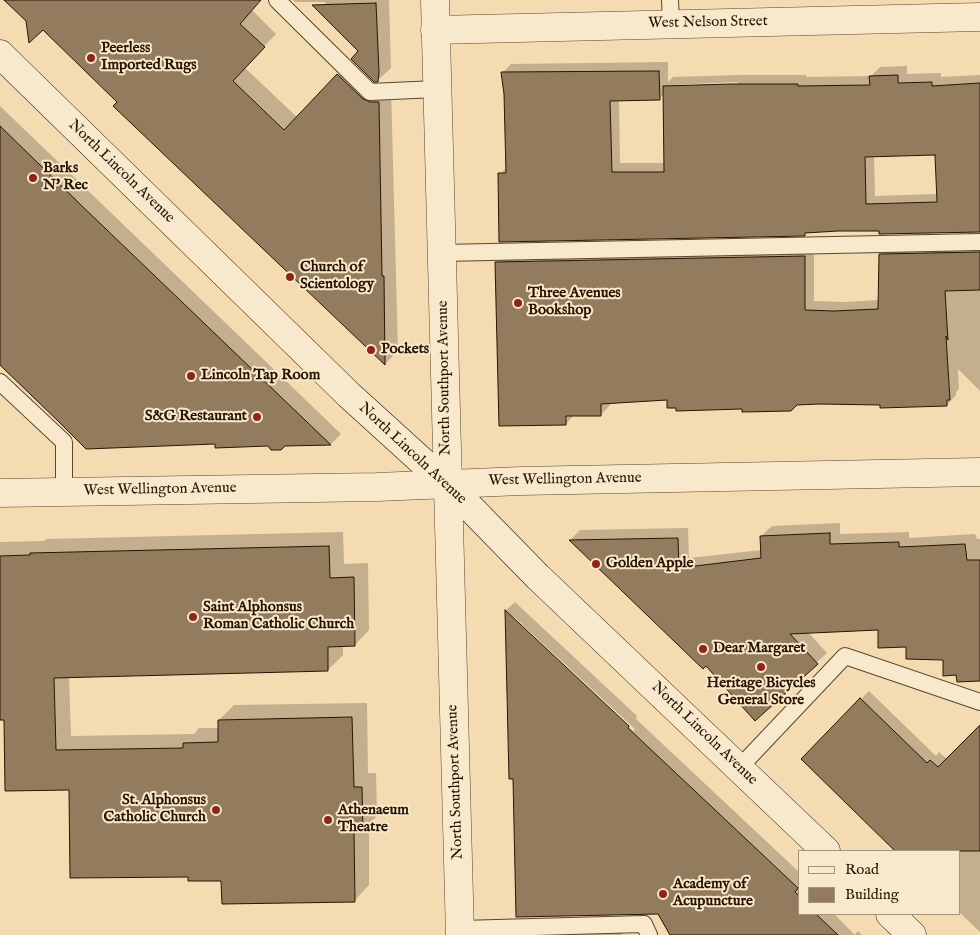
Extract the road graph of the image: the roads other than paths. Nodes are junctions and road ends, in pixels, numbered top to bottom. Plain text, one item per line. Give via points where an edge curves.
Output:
1 (277, 0) edge
2 (435, 0) edge
3 (671, 12) edge
4 (980, 17) edge
5 (435, 30) junction
6 (0, 54) edge
7 (437, 89) junction
8 (980, 242) edge
9 (441, 253) junction
10 (0, 382) edge
11 (980, 472) edge
12 (447, 484) junction
13 (64, 491) junction
14 (0, 492) edge
15 (980, 702) edge
16 (740, 768) junction
17 (825, 850) edge
18 (891, 915) edge
19 (460, 932) edge
20 (650, 935) edge
21 (912, 935) edge

1 - 7 lane via 370,92
2 - 5 street, North Southport Avenue
3 - 4 street, West Nelson Street
3 - 5 street, West Nelson Street
5 - 7 street, North Southport Avenue
6 - 12 street, North Lincoln Avenue via 349,395
7 - 9 street, North Southport Avenue
8 - 9 lane
9 - 12 street, North Southport Avenue
10 - 13 lane via 64,442
11 - 12 street, West Wellington Avenue
12 - 13 street, West Wellington Avenue
12 - 16 street, North Lincoln Avenue via 538,577
12 - 19 street, North Southport Avenue
13 - 14 street, West Wellington Avenue
15 - 16 lane via 845,656
16 - 17 street, North Lincoln Avenue
18 - 21 street
19 - 20 lane via 644,924

